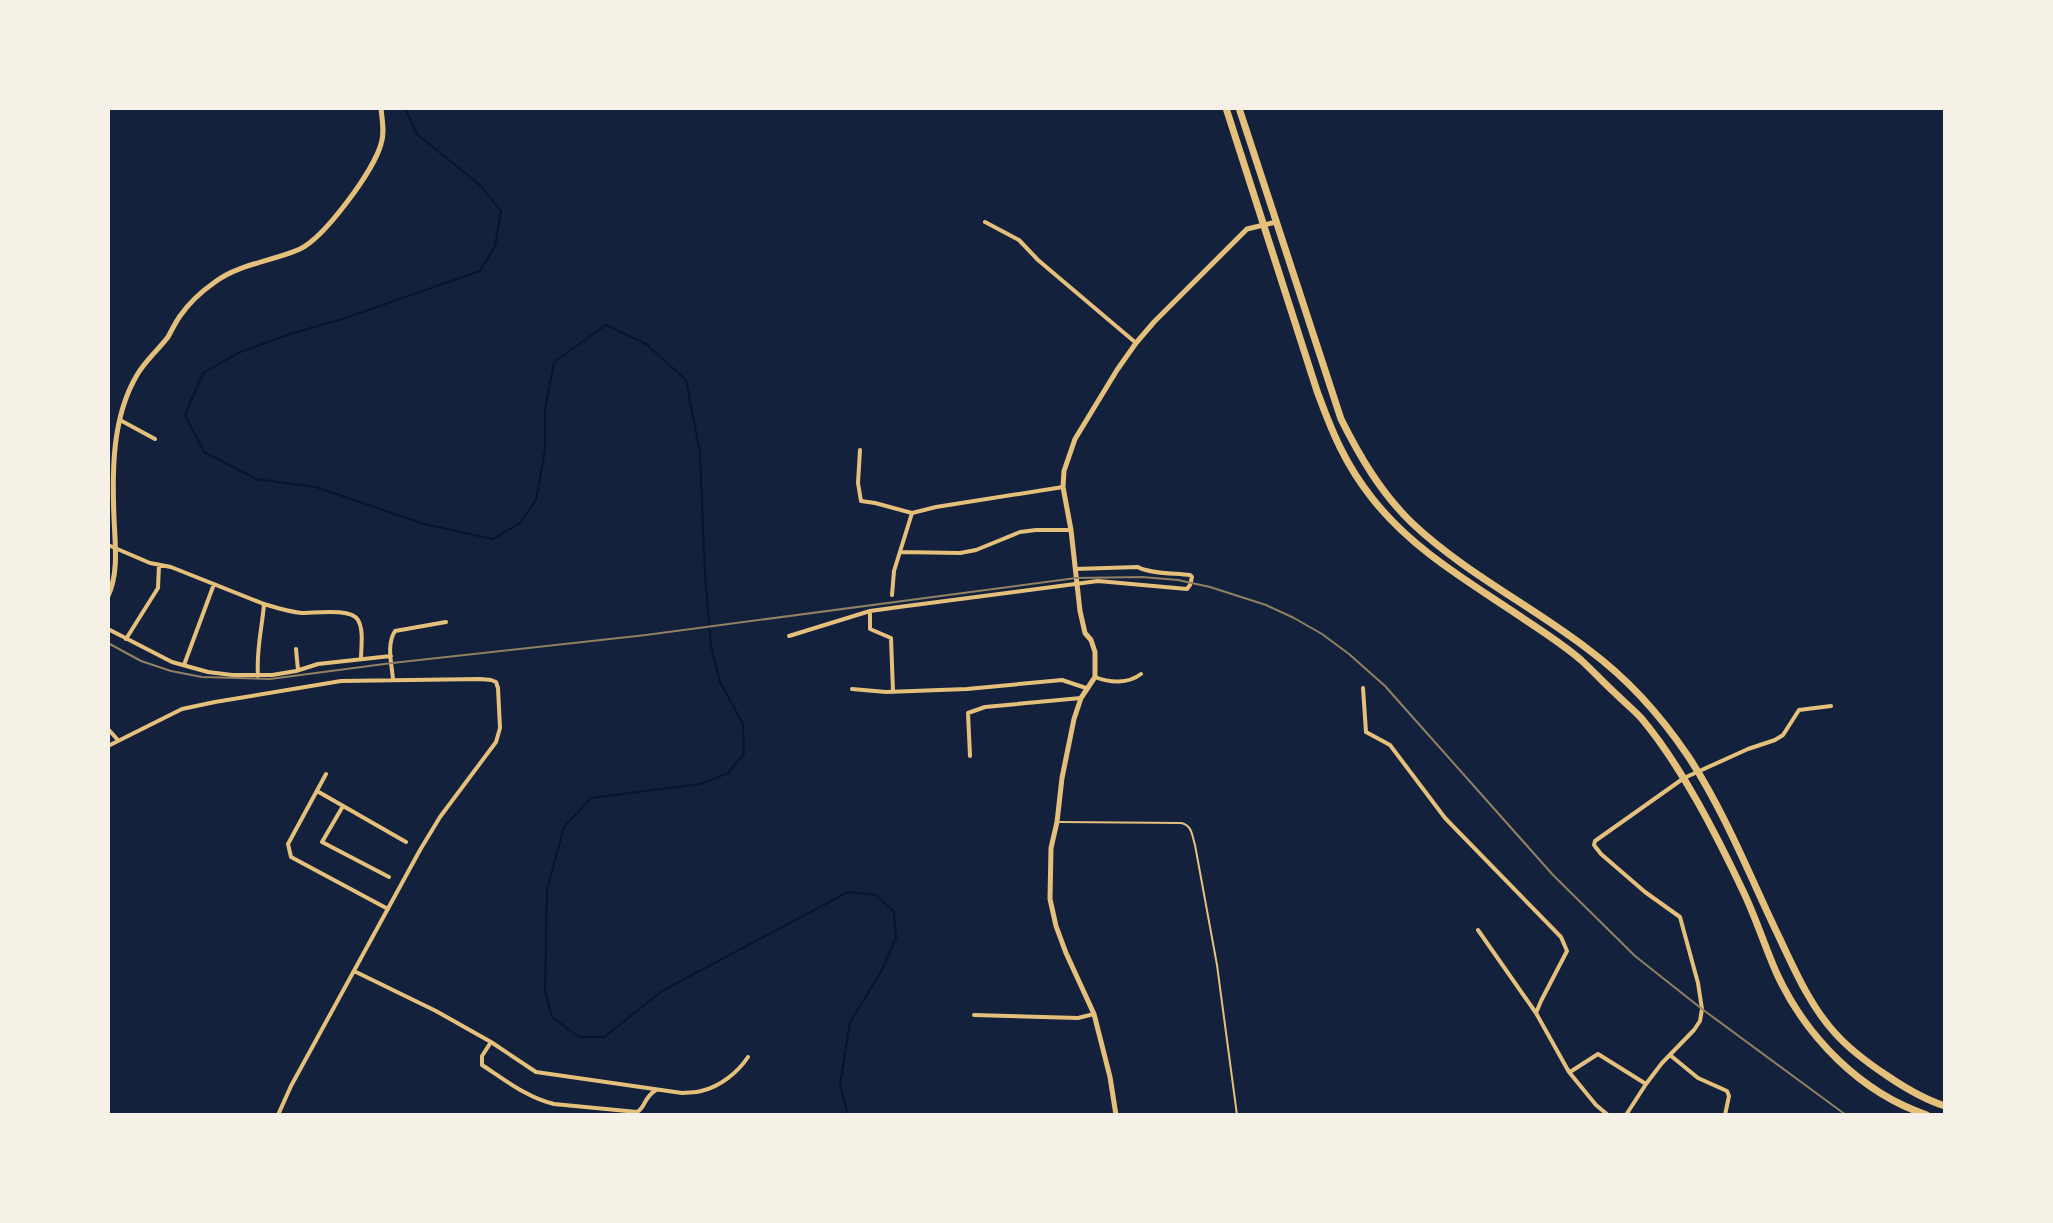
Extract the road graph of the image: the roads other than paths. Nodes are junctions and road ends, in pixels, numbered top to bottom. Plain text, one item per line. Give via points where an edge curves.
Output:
1 (381, 108) edge
2 (1226, 108) edge
3 (1239, 108) edge
4 (985, 222) dead end
5 (1276, 222) junction
6 (1262, 225) junction
7 (1136, 343) junction
8 (120, 420) junction
9 (155, 439) dead end
10 (860, 450) dead end
11 (1063, 487) junction
12 (912, 513) junction
13 (1071, 530) junction
14 (108, 545) edge
15 (115, 548) junction
16 (900, 552) junction
17 (159, 565) junction
18 (1075, 569) junction
19 (1076, 583) junction
20 (214, 584) junction
21 (892, 595) dead end
22 (108, 596) edge
23 (264, 604) junction
24 (870, 611) junction
25 (446, 622) dead end
26 (108, 629) edge
27 (789, 636) dead end
28 (126, 639) junction
29 (296, 649) dead end
30 (391, 656) junction
31 (361, 659) junction
32 (184, 665) junction
33 (298, 671) junction
34 (1141, 674) dead end
35 (258, 676) junction
36 (1095, 677) junction
37 (393, 680) junction
38 (1086, 688) junction
39 (1363, 688) dead end
40 (852, 689) dead end
41 (893, 691) junction
42 (1081, 698) junction
43 (1831, 706) dead end
44 (108, 729) edge
45 (117, 740) junction
46 (108, 746) edge
47 (970, 756) dead end
48 (1697, 772) junction
49 (326, 774) dead end
50 (1684, 778) junction
51 (317, 791) junction
52 (343, 806) junction
53 (1057, 822) junction
54 (406, 842) dead end
55 (389, 877) dead end
56 (388, 909) junction
57 (1478, 930) dead end
58 (354, 971) junction
59 (1536, 1013) junction
60 (1094, 1014) junction
61 (974, 1015) dead end
62 (491, 1042) junction
63 (1670, 1055) junction
64 (748, 1057) dead end
65 (1569, 1072) junction
66 (1646, 1084) junction
67 (657, 1089) junction
68 (1945, 1106) edge
69 (278, 1115) edge
70 (1116, 1115) edge
71 (1237, 1115) edge
72 (1608, 1115) edge
73 (1626, 1115) edge
74 (1725, 1115) edge
75 (1927, 1115) edge

1 - 8 street via 384,133 372,166 321,234 302,248 227,274 194,300 139,372
2 - 6 highway
3 - 5 highway
4 - 7 street via 1019,240
5 - 6 street
5 - 48 highway via 1341,419 1383,491 1435,543 1591,651 1633,687
6 - 7 street via 1247,229
6 - 50 highway via 1334,437 1373,500 1450,570 1579,658 1641,719
7 - 11 street via 1075,439
8 - 9 street
8 - 15 street via 113,492
10 - 12 street via 861,501
11 - 12 street
11 - 13 street
12 - 16 street
13 - 16 street via 1020,532 960,553
13 - 18 street
14 - 15 street
15 - 17 street
15 - 22 street
16 - 21 street
17 - 20 street
17 - 28 street via 158,588
18 - 19 street
18 - 19 street via 1138,567 1192,577 1187,589
19 - 24 street
19 - 36 street via 1085,633 1095,652
20 - 23 street
20 - 32 street
23 - 31 street via 305,613 352,614 360,625
23 - 35 street
24 - 27 street
24 - 41 street via 870,629 891,638
25 - 30 street via 395,631
26 - 28 street
28 - 32 street
29 - 33 street
30 - 31 street
30 - 37 street
31 - 33 street
32 - 35 street
33 - 35 street
34 - 36 street via 1113,682
36 - 38 street
37 - 45 street via 341,681 182,709
37 - 56 street via 494,680 500,728 496,742 440,817
38 - 41 street via 1062,680
38 - 42 street
39 - 59 street via 1366,732 1390,745 1445,818 1561,937 1567,951
40 - 41 street
42 - 47 street via 970,711
42 - 53 street
43 - 48 street via 1799,710 1775,740
44 - 45 street
45 - 46 street
48 - 50 street
48 - 68 highway via 1808,995 1834,1032 1905,1088
49 - 51 street
50 - 63 street via 1594,845 1680,917 1702,1009 1694,1030
50 - 75 highway via 1801,1017 1864,1083
51 - 52 street
51 - 56 street via 288,844 291,857
52 - 54 street
52 - 55 street via 322,842
53 - 60 street via 1050,899 1066,953
53 - 71 lane via 1190,827 1217,965
56 - 58 street
57 - 59 street
58 - 62 street
58 - 69 street
59 - 65 street
60 - 61 street
60 - 70 street
62 - 67 street via 536,1072
62 - 67 street via 482,1065 542,1102 637,1112
63 - 66 street
63 - 74 street via 1698,1078 1727,1091
64 - 67 street via 740,1069 702,1091
65 - 66 street via 1598,1054
65 - 72 street
66 - 73 street

